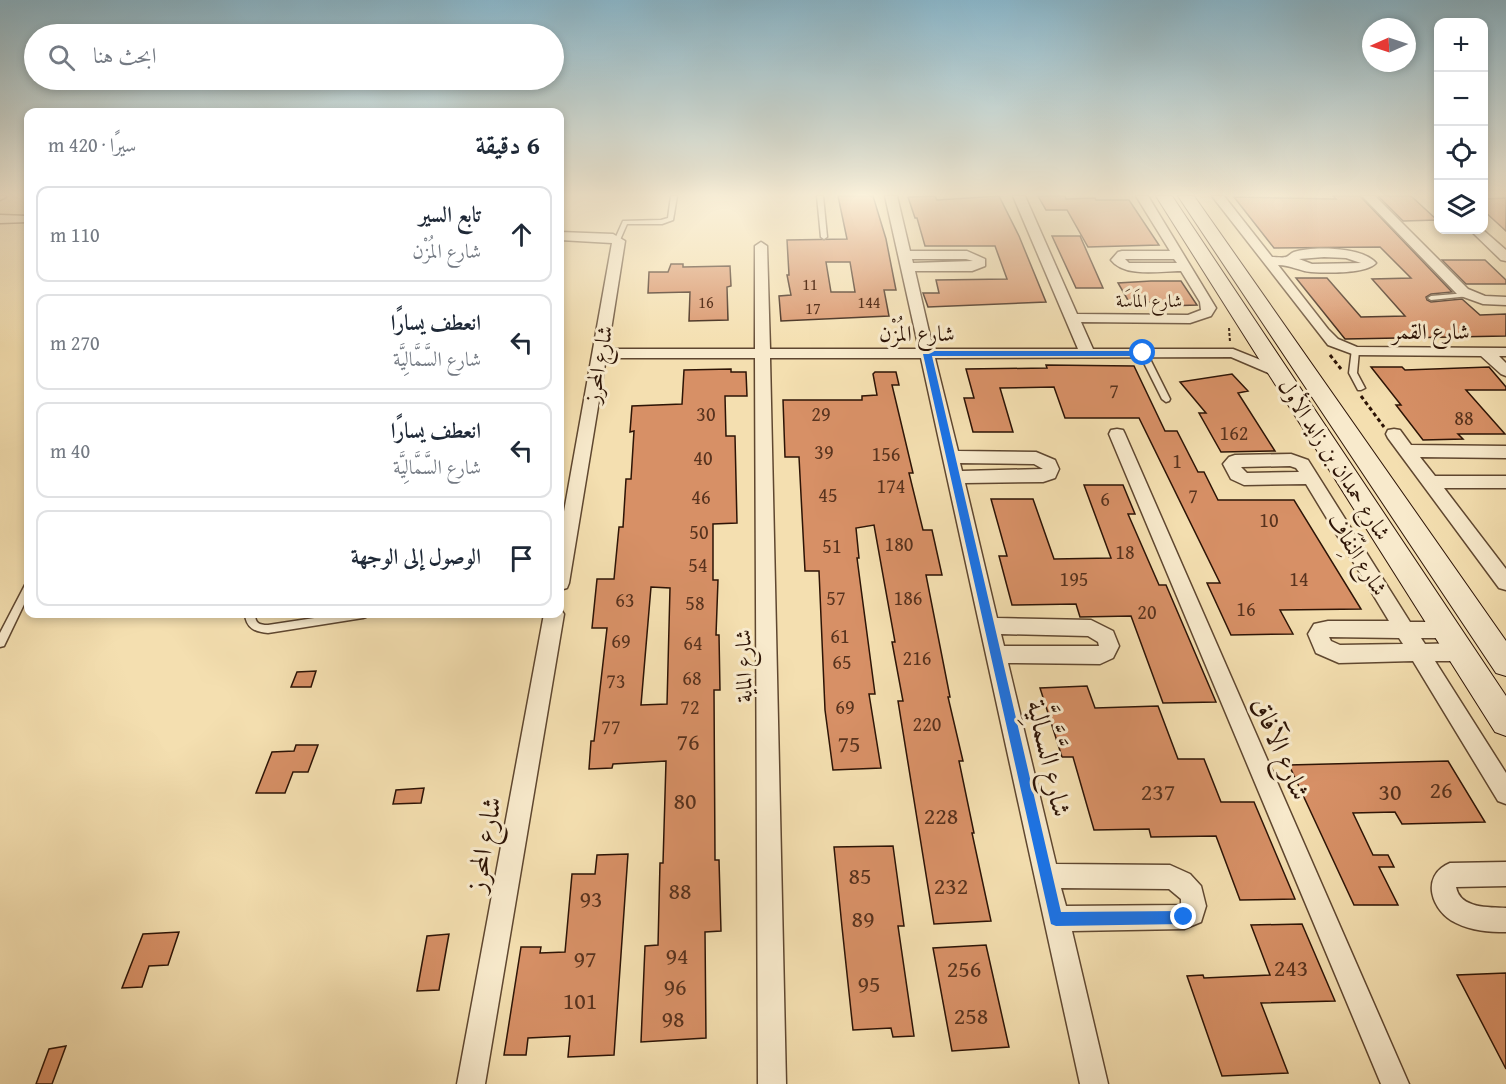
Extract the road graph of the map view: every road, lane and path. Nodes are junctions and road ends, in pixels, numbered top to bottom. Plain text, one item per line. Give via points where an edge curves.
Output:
1 (761, 246) dead end
2 (617, 247) edge
3 (903, 247) edge
4 (1041, 247) edge
5 (1173, 247) edge
6 (1197, 247) edge
7 (1221, 247) edge
8 (1257, 247) edge
9 (1417, 247) edge
10 (1494, 247) edge
11 (1506, 257) edge
12 (1268, 261) junction
13 (1293, 261) junction
14 (1467, 295) junction
15 (1431, 298) dead end
16 (1506, 301) edge
17 (1073, 318) junction
18 (1256, 338) junction
19 (1355, 351) junction
20 (1485, 352) junction
21 (1506, 352) edge
22 (1143, 353) junction
23 (1233, 353) junction
24 (600, 354) junction
25 (762, 354) junction
26 (927, 354) junction
27 (1088, 354) junction
28 (1506, 371) edge
29 (1278, 372) junction
30 (1361, 388) dead end
31 (1166, 399) dead end
32 (1117, 434) dead end
33 (1394, 434) dead end
34 (1407, 451) junction
35 (1506, 452) edge
36 (951, 457) junction
37 (955, 477) junction
38 (1311, 478) dead end
39 (1430, 482) junction
40 (1506, 482) edge
41 (564, 560) edge
42 (1506, 583) edge
43 (24, 596) edge
44 (250, 618) edge
45 (338, 618) edge
46 (553, 618) edge
47 (989, 626) junction
48 (1405, 630) junction
49 (1446, 630) junction
50 (0, 643) edge
51 (1461, 652) junction
52 (1419, 653) junction
53 (996, 654) junction
54 (1506, 664) edge
55 (1506, 722) edge
56 (1506, 793) edge
57 (1506, 874) edge
58 (1046, 876) junction
59 (1056, 919) junction
60 (1506, 920) edge
61 (471, 1084) edge
62 (772, 1084) edge
63 (1094, 1084) edge
64 (1395, 1084) edge

1 - 25 street, شارع الماية
2 - 24 street, شارع المحرز
3 - 26 street, شارع السَّمَّالِيَّة
4 - 17 street
5 - 17 street, شارع المَاسَة via 1209,308 1206,313 1200,317
6 - 18 main road, شارع حمدان بن زايد الأول
7 - 54 main road, شارع حمدان بن زايد الأول
8 - 12 street, شارع القمر
9 - 14 street
10 - 11 street
12 - 13 street
12 - 19 street, شارع القمر via 1328,337
13 - 13 street via 1310,268 1363,267 1370,263 1351,254 1296,255
14 - 15 lane
14 - 16 street
17 - 27 street
18 - 23 street
18 - 29 main road, شارع حمدان بن زايد الأول
19 - 20 street, شارع القمر
19 - 30 lane via 1353,373
20 - 21 street, شارع القمر
20 - 28 street
22 - 23 street, شارع المُزْن
22 - 27 street, شارع المُزْن
22 - 31 lane
23 - 29 street, شارع المُزْن
24 - 25 street, شارع المُزْن
24 - 41 street, شارع المحرز
25 - 26 street, شارع المُزْن
25 - 62 street, شارع الماية
26 - 27 street, شارع المُزْن
26 - 36 street, شارع السَّمَّالِيَّة
29 - 49 main road, شارع حمدان بن زايد الأول
32 - 64 street, شارع الآفاق
33 - 34 street
34 - 35 street
34 - 39 street
36 - 37 street, شارع السَّمَّالِيَّة
36 - 37 street via 1036,458 1051,469 1043,476
37 - 47 street, شارع السَّمَّالِيَّة
38 - 48 street, شارع النِّفَاف
39 - 40 street
39 - 42 street
43 - 50 lane
44 - 45 lane via 254,626 268,629
46 - 61 street, شارع المحرز
47 - 53 street, شارع السَّمَّالِيَّة
47 - 53 street via 1091,628 1107,637 1109,646 1100,655
48 - 49 street
48 - 52 street, شارع النِّفَاف
48 - 52 street via 1328,629 1318,634 1323,647 1339,654
49 - 51 main road, شارع حمدان بن زايد الأول
51 - 52 street
51 - 55 main road, شارع حمدان بن زايد الأول
52 - 56 street, شارع النِّفَاف
53 - 58 street, شارع السَّمَّالِيَّة
57 - 60 street via 1450,875 1443,881 1443,892 1465,916
58 - 59 street, شارع السَّمَّالِيَّة
58 - 59 street via 1170,877 1191,890 1195,904 1184,917
59 - 63 street, شارع السَّمَّالِيَّة

